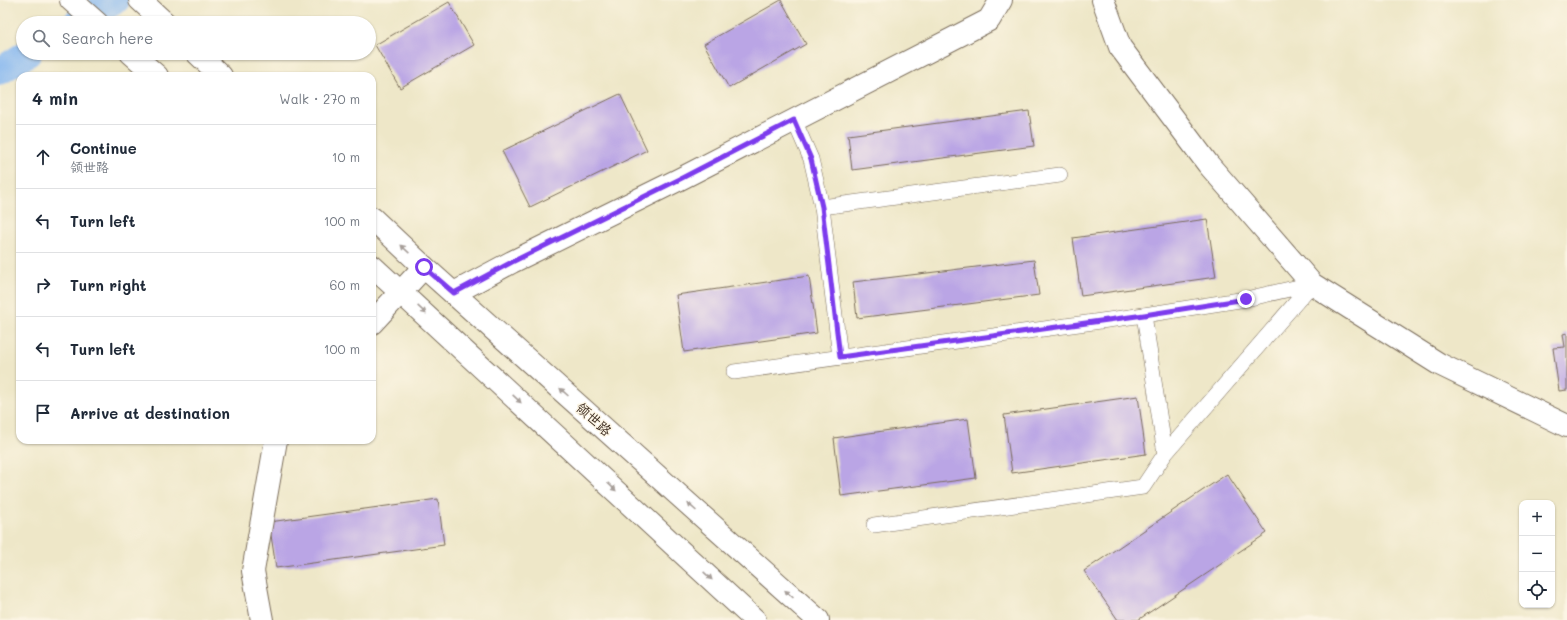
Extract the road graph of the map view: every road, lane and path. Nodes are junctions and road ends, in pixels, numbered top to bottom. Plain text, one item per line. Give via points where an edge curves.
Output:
1 (71, 0) edge
2 (140, 0) edge
3 (1001, 0) edge
4 (1103, 0) edge
5 (89, 16) edge
6 (157, 16) edge
7 (139, 60) edge
8 (204, 60) edge
9 (152, 72) edge
10 (217, 72) edge
11 (794, 120) junction
12 (1060, 175) dead end
13 (822, 207) junction
14 (376, 222) edge
15 (424, 267) junction
16 (376, 269) edge
17 (1312, 284) junction
18 (402, 292) junction
19 (454, 293) junction
20 (1144, 315) junction
21 (376, 319) edge
22 (840, 357) junction
23 (734, 372) dead end
24 (1567, 426) edge
25 (275, 444) edge
26 (1165, 454) junction
27 (874, 525) dead end
28 (262, 620) edge
29 (755, 620) edge
30 (818, 620) edge

1 - 5 street
2 - 6 street
3 - 11 street via 989,20
4 - 17 street via 1120,47 1208,164
7 - 9 street
8 - 10 street
11 - 13 lane via 811,159
11 - 19 street
12 - 13 lane
13 - 22 lane
15 -> 14 street, 领世路
15 - 18 street
15 - 19 street, 领世路
16 - 18 street
17 - 20 lane via 1246,299
17 - 24 street via 1439,364
17 - 26 lane
18 - 21 street
18 -> 29 street
30 -> 19 street, 领世路
20 - 22 lane
20 - 26 lane
22 - 23 lane
25 - 28 street via 253,571
26 - 27 lane via 1143,487

